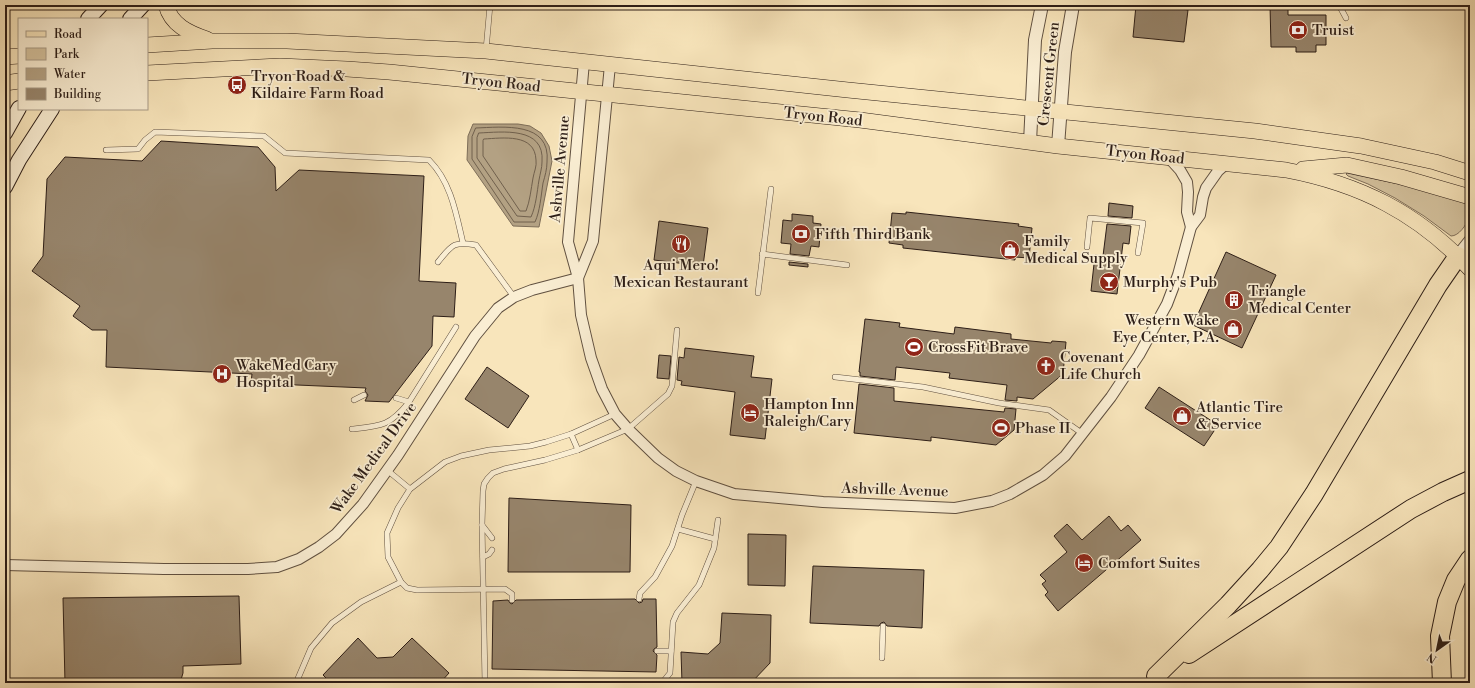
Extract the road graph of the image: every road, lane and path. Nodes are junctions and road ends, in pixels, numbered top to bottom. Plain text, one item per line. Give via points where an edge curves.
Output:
1 (101, 5) edge
2 (143, 5) edge
3 (166, 5) edge
4 (490, 5) edge
5 (1042, 5) edge
6 (1072, 5) edge
7 (1338, 5) edge
8 (89, 18) edge
9 (131, 18) edge
10 (1346, 18) dead end
11 (212, 41) junction
12 (148, 45) edge
13 (486, 51) junction
14 (18, 56) edge
15 (5, 57) edge
16 (584, 62) junction
17 (610, 65) junction
18 (148, 72) edge
19 (18, 81) edge
20 (5, 83) edge
21 (582, 92) junction
22 (606, 94) junction
23 (1032, 109) junction
24 (18, 110) edge
25 (51, 110) edge
26 (1060, 111) junction
27 (5, 133) edge
28 (1030, 142) junction
29 (1058, 146) junction
30 (106, 150) dead end
31 (1169, 158) junction
32 (1226, 164) junction
33 (1286, 170) junction
34 (1470, 173) edge
35 (5, 187) edge
36 (770, 190) dead end
37 (1470, 196) edge
38 (1191, 227) junction
39 (1470, 241) edge
40 (463, 243) junction
41 (1087, 247) dead end
42 (762, 254) junction
43 (1138, 254) dead end
44 (438, 262) dead end
45 (1464, 263) edge
46 (846, 265) dead end
47 (578, 278) junction
48 (758, 294) dead end
49 (514, 297) junction
50 (456, 327) dead end
51 (676, 330) dead end
52 (835, 376) dead end
53 (364, 395) dead end
54 (396, 398) dead end
55 (354, 400) dead end
56 (409, 402) junction
57 (616, 414) junction
58 (352, 429) dead end
59 (628, 429) junction
60 (571, 434) junction
61 (1083, 434) junction
62 (578, 450) junction
63 (387, 470) junction
64 (1470, 480) edge
65 (696, 481) junction
66 (410, 489) junction
67 (718, 520) dead end
68 (482, 525) junction
69 (678, 529) junction
70 (492, 538) dead end
71 (715, 539) junction
72 (492, 550) dead end
73 (482, 557) junction
74 (1470, 560) edge
75 (5, 566) edge
76 (402, 582) junction
77 (483, 588) junction
78 (639, 599) dead end
79 (512, 600) dead end
80 (883, 626) dead end
81 (657, 651) dead end
82 (671, 652) junction
83 (882, 658) dead end
84 (1150, 680) edge
85 (296, 683) edge
86 (484, 683) edge
87 (662, 683) edge
88 (1442, 683) edge

1 - 8 main road
2 - 9 main road
3 - 11 main road via 174,21 181,27 191,34
4 - 13 lane
5 - 23 street, Crescent Green via 1035,40
6 - 26 street, Crescent Green
7 - 10 lane
11 - 12 main road, Tryon Road
11 - 13 main road, Tryon Road via 287,41
13 - 16 main road, Tryon Road
14 - 15 main road
16 - 17 main road, Tryon Road
16 - 21 street, Ashville Avenue
17 - 22 street, Ashville Avenue
17 - 23 main road, Tryon Road
18 - 21 main road, Tryon Road via 280,66 340,68
19 - 20 main road
21 - 22 main road, Tryon Road
21 - 47 street, Ashville Avenue via 568,242
22 - 28 main road, Tryon Road via 860,120
22 - 47 street, Ashville Avenue via 593,240
23 - 26 main road, Tryon Road
23 - 28 street, Crescent Green
24 - 27 main road
25 - 35 main road
26 - 29 street, Crescent Green
26 - 34 main road, Tryon Road via 1325,140 1402,154
28 - 29 main road, Tryon Road
29 - 31 main road, Tryon Road
30 - 40 lane via 138,149 155,132 264,136 285,153 429,160 438,169 453,198
31 - 32 main road, Tryon Road
31 - 38 street, Ashville Avenue via 1187,182 1187,212
32 - 33 main road, Tryon Road
32 - 38 street, Ashville Avenue via 1206,188 1200,215
33 - 37 main road via 1347,165
33 - 45 main road, Tryon Road via 1343,184 1387,203 1427,230
36 - 42 lane
38 - 61 street, Ashville Avenue via 1167,304 1139,355
39 - 45 street
40 - 44 lane via 452,246
40 - 49 lane via 476,245
41 - 43 lane via 1090,218 1143,224
42 - 46 lane
42 - 48 lane
45 - 84 highway via 1438,285 1314,494 1279,547 1228,605
47 - 49 street, Wake Medical Drive
47 - 57 street, Ashville Avenue via 581,315 591,358 602,389
49 - 63 street, Wake Medical Drive via 498,308 475,336
50 - 56 lane
51 - 59 lane via 672,386 668,394
52 - 61 lane via 923,387 999,403 1049,410
53 - 55 lane
54 - 56 lane
56 - 58 lane via 394,418 379,426
57 - 59 street, Ashville Avenue
57 - 60 lane
59 - 62 lane
59 - 65 street, Ashville Avenue via 658,458
60 - 62 lane
60 - 66 lane via 530,446 461,456 445,462
61 - 65 street, Ashville Avenue via 1065,456 1030,484 992,501 955,508 780,499 734,494
62 - 68 lane via 493,473 484,484
63 - 66 lane
63 - 75 street, Wake Medical Drive via 363,504 336,534 299,559 277,567 164,569
64 - 84 highway via 1404,513
65 - 69 lane
66 - 76 lane via 387,533 388,557
67 - 71 lane
68 - 70 lane
68 - 73 lane
69 - 71 lane
69 - 78 lane via 655,577 640,593
71 - 82 lane via 699,586 677,613 673,622
72 - 73 lane
73 - 77 lane
74 - 88 highway via 1456,580 1447,602 1440,636
76 - 77 lane via 407,588 417,590
76 - 85 lane via 362,602 332,623 311,648
77 - 79 lane via 505,589 512,594
77 - 86 lane
80 - 83 lane
81 - 82 lane
82 - 87 lane via 670,673

